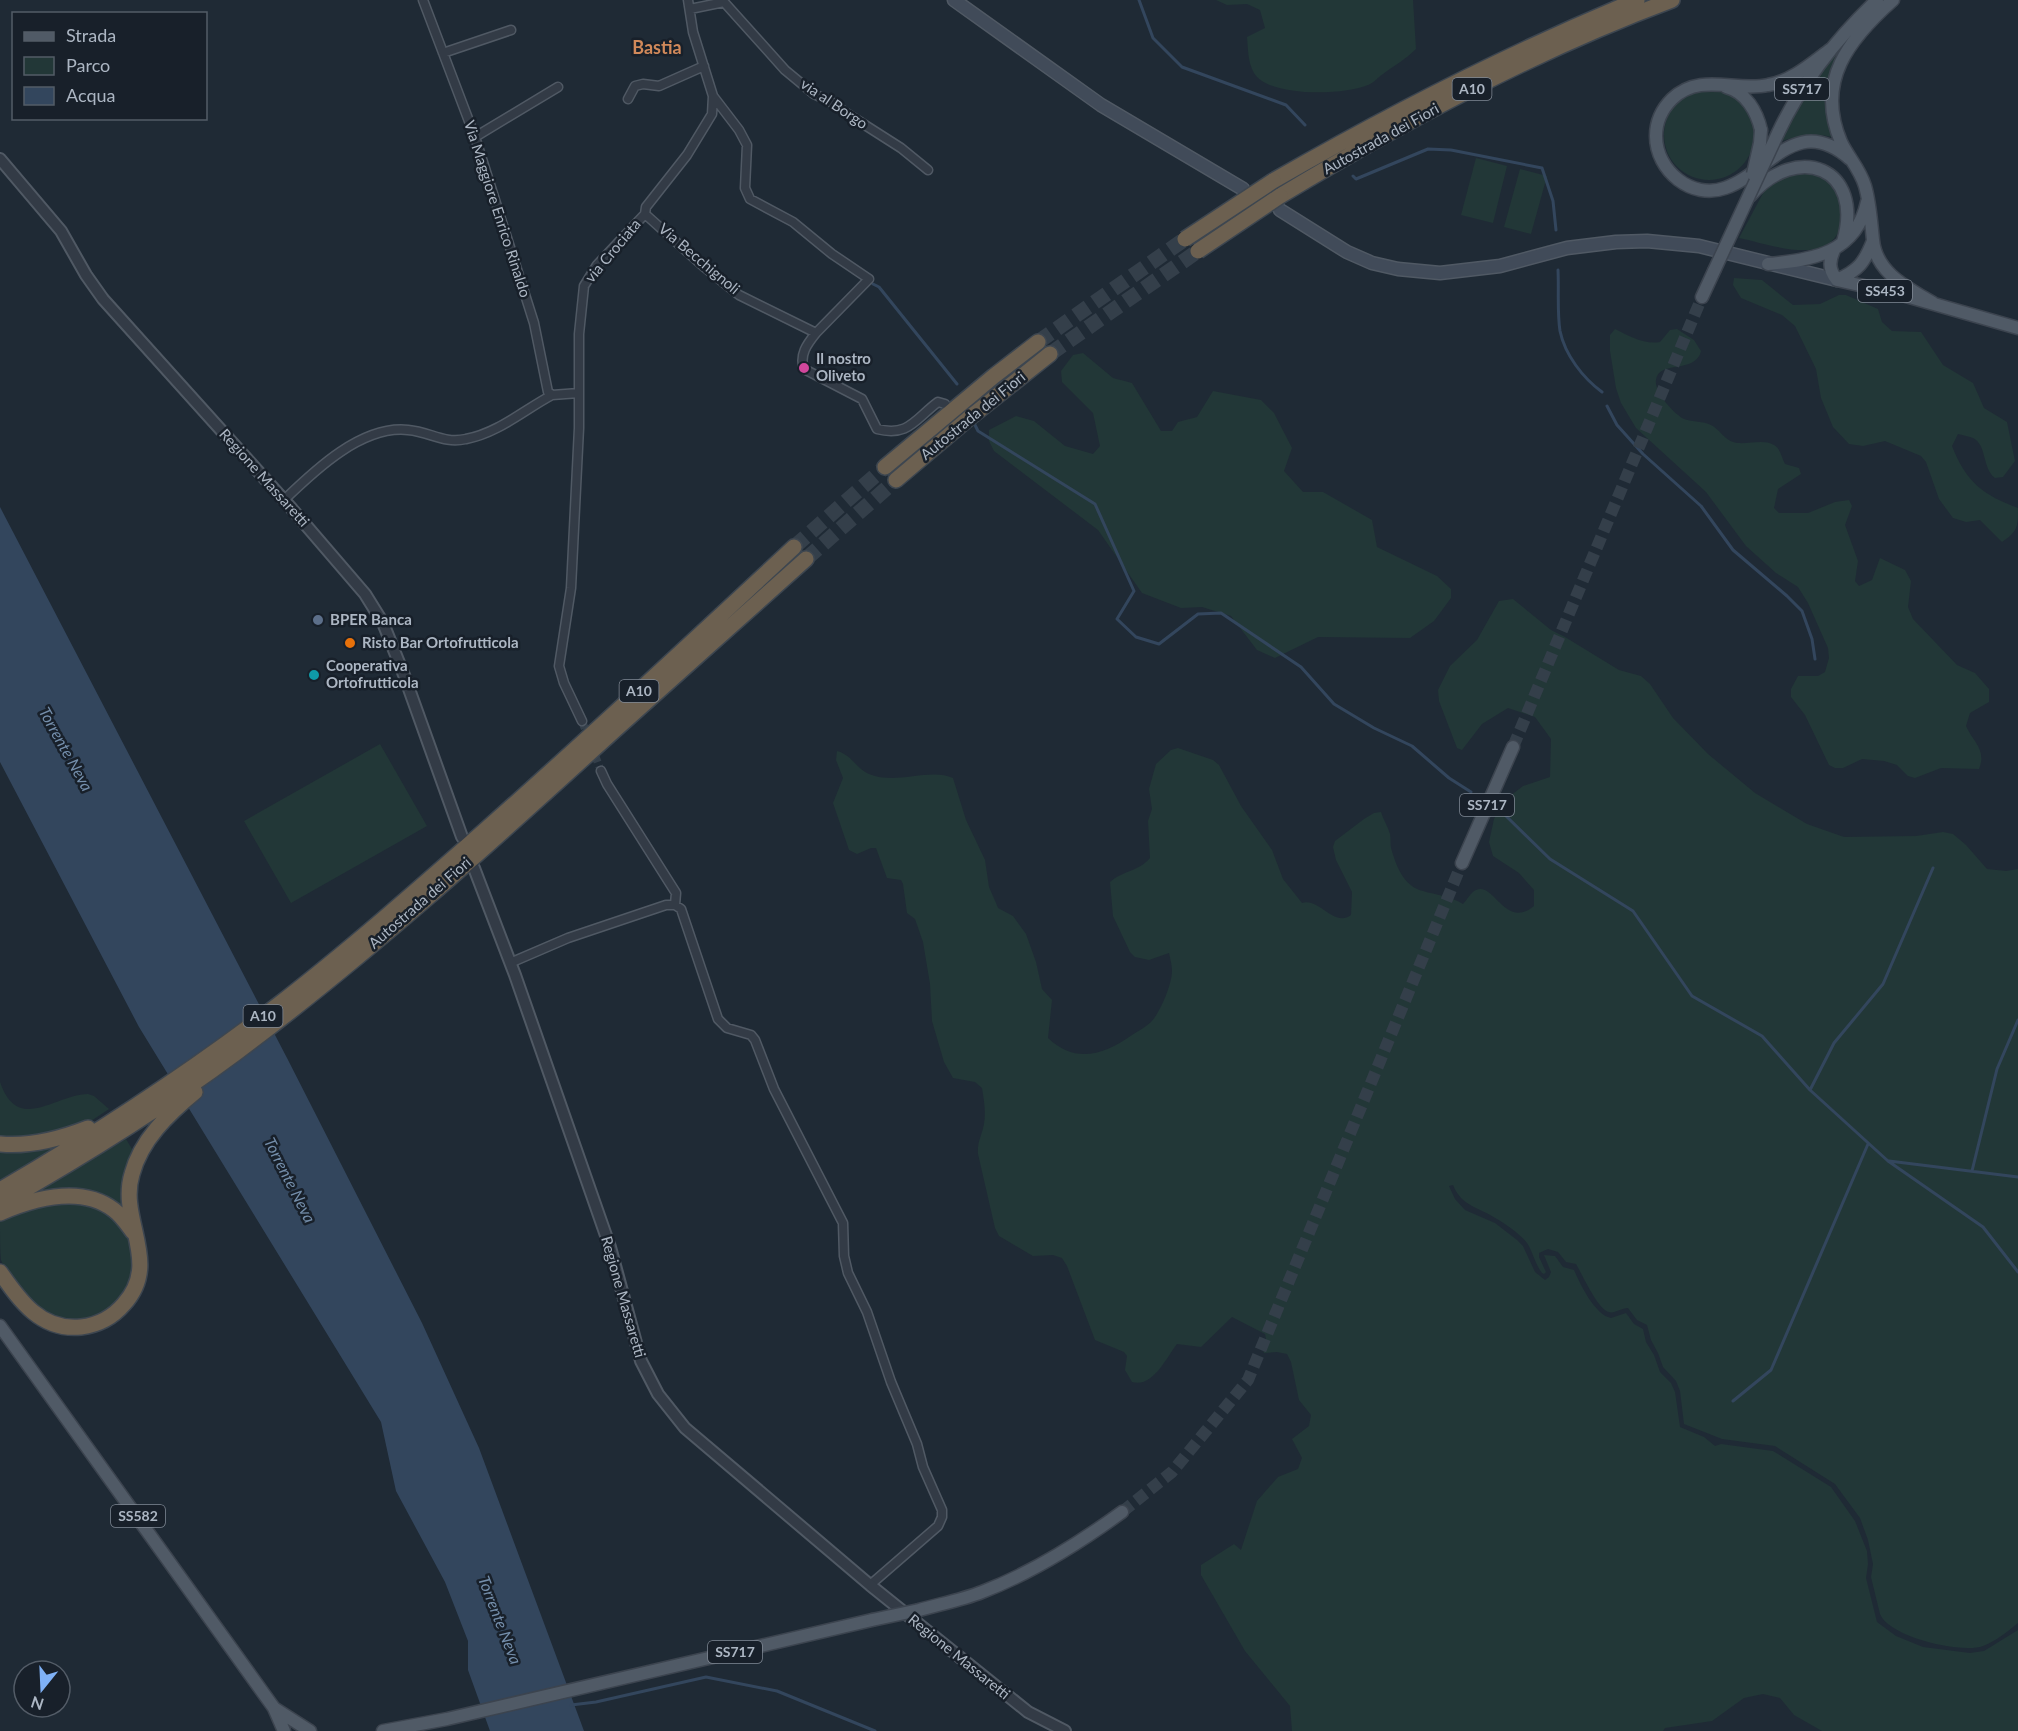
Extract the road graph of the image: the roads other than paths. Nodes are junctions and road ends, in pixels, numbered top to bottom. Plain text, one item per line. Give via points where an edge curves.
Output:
1 (423, 0) edge
2 (954, 0) edge
3 (1637, 0) edge
4 (1672, 0) edge
5 (1877, 0) edge
6 (1893, 0) edge
7 (689, 5) edge
8 (512, 30) dead end
9 (1831, 49) junction
10 (443, 53) junction
11 (704, 66) junction
12 (1713, 84) junction
13 (558, 87) dead end
14 (713, 96) junction
15 (628, 99) dead end
16 (475, 137) junction
17 (0, 159) edge
18 (1850, 159) junction
19 (928, 170) dead end
20 (1243, 189) dead end
21 (1868, 198) junction
22 (1746, 201) junction
23 (1280, 203) junction
24 (645, 214) junction
25 (1185, 238) tunnel mouth
26 (1873, 241) junction
27 (1839, 245) junction
28 (1198, 251) tunnel mouth
29 (1768, 264) junction
30 (1837, 280) junction
31 (1702, 297) tunnel mouth
32 (1933, 303) junction
33 (2018, 328) edge
34 (816, 333) junction
35 (1038, 342) tunnel mouth
36 (1050, 354) tunnel mouth
37 (579, 393) junction
38 (552, 395) junction
39 (945, 404) dead end
40 (885, 467) tunnel mouth
41 (896, 480) tunnel mouth
42 (284, 500) junction
43 (794, 547) tunnel mouth
44 (806, 560) tunnel mouth
45 (582, 721) tunnel mouth
46 (1513, 747) tunnel mouth
47 (601, 771) tunnel mouth
48 (462, 837) dead end
49 (1462, 863) tunnel mouth
50 (474, 868) dead end
51 (675, 905) junction
52 (396, 917) junction
53 (510, 963) junction
54 (235, 1054) junction
55 (130, 1117) junction
56 (0, 1144) edge
57 (0, 1190) edge
58 (0, 1204) edge
59 (0, 1213) edge
60 (137, 1236) junction
61 (0, 1272) edge
62 (0, 1326) edge
63 (1122, 1512) tunnel mouth
64 (870, 1585) junction
65 (274, 1708) junction
66 (412, 1728) edge
67 (284, 1731) edge
68 (310, 1731) edge
69 (383, 1731) edge
70 (1065, 1731) edge

1 - 10 street, Via Maggiore Enrico Rinaldo
2 - 20 main road via 1101,105
3 - 25 highway, Autostrada dei Fiori / A10, bridge via 1426,97 1273,181
4 - 23 highway, Autostrada dei Fiori / A10 via 1484,83 1394,130
5 - 9 main road, SS717
6 - 18 main road via 1861,32 1836,70 1834,118
7 - 11 street
7 - 19 street, via al Borgo via 724,2 785,70 814,94 837,105
8 - 10 street
9 - 12 main road via 1795,75 1774,84
9 - 22 main road, SS717, bridge via 1791,105
10 - 16 street, Via Maggiore Enrico Rinaldo
11 - 14 street
11 - 15 street via 659,86 635,86
12 - 18 main road via 1681,92 1669,102 1658,125 1660,158 1683,183 1699,190 1725,188 1779,152 1799,144 1823,144
12 - 22 main road, bridge via 1732,88 1746,99 1761,130
13 - 16 street
14 - 24 street, via Crociata via 712,114 687,155 646,207
14 - 34 street via 747,145 745,188 750,200 793,222 869,279
16 - 38 street, Via Maggiore Enrico Rinaldo via 534,323 548,392
17 - 42 street, Regione Massaretti via 61,231 103,299
18 - 21 main road via 1862,177
21 - 26 main road
21 - 27 main road via 1859,225
22 - 27 main road, bridge via 1772,177 1803,166 1823,170 1839,183 1846,200 1847,222
22 - 31 main road, SS717, bridge
23 - 28 highway, Autostrada dei Fiori / A10, bridge
23 - 29 main road, SS453 via 1347,252 1398,269 1440,273 1500,266 1567,248 1634,241 1684,244
24 - 34 street, Via Becchignoli via 739,295
24 - 37 street, via Crociata via 597,266 584,286
26 - 30 main road via 1861,266
26 - 32 main road via 1890,274
27 - 29 main road via 1810,259
27 - 30 main road via 1830,259
29 - 30 main road, SS453
30 - 32 main road, SS453
32 - 33 main road, SS453
34 - 39 street via 801,361 804,369 862,399 877,429 902,430 938,402
35 - 40 highway, Autostrada dei Fiori
36 - 41 highway, Autostrada dei Fiori
37 - 38 street
37 - 45 street, via Crociata via 570,588 559,666
38 - 42 street via 491,431 469,438 443,440 406,429 350,445
42 - 48 street, Regione Massaretti via 365,594 383,623
43 - 52 highway, Autostrada dei Fiori / A10
44 - 52 highway, Autostrada dei Fiori / A10
46 - 49 main road, SS717
47 - 51 street via 676,893
50 - 53 street, Regione Massaretti
51 - 53 street via 568,938
51 - 64 street via 686,921 718,1019 727,1028 751,1035 755,1040 774,1089 843,1222 848,1273 867,1312 942,1510 938,1526
52 - 54 highway, Autostrada dei Fiori / A10 via 300,1004
52 - 55 highway, Autostrada dei Fiori / A10
53 - 64 street, Regione Massaretti via 610,1247 641,1361 658,1394 685,1428
54 - 55 highway, Autostrada dei Fiori / A10
54 - 60 highway via 166,1117 145,1146 132,1171 128,1193
55 - 56 highway via 57,1139
55 - 57 highway, Autostrada dei Fiori / A10
55 - 58 highway, Autostrada dei Fiori / A10
59 - 60 highway via 37,1199 83,1198 115,1210
60 - 61 highway via 141,1264 133,1293 111,1317 92,1325 71,1328 43,1320 27,1308
62 - 65 main road, SS582
63 - 66 main road, SS717, bridge via 1070,1548 981,1593
64 - 70 street, Regione Massaretti via 1028,1712
65 - 67 main road, SS582
65 - 68 main road, SS582
66 - 69 main road, SS717

